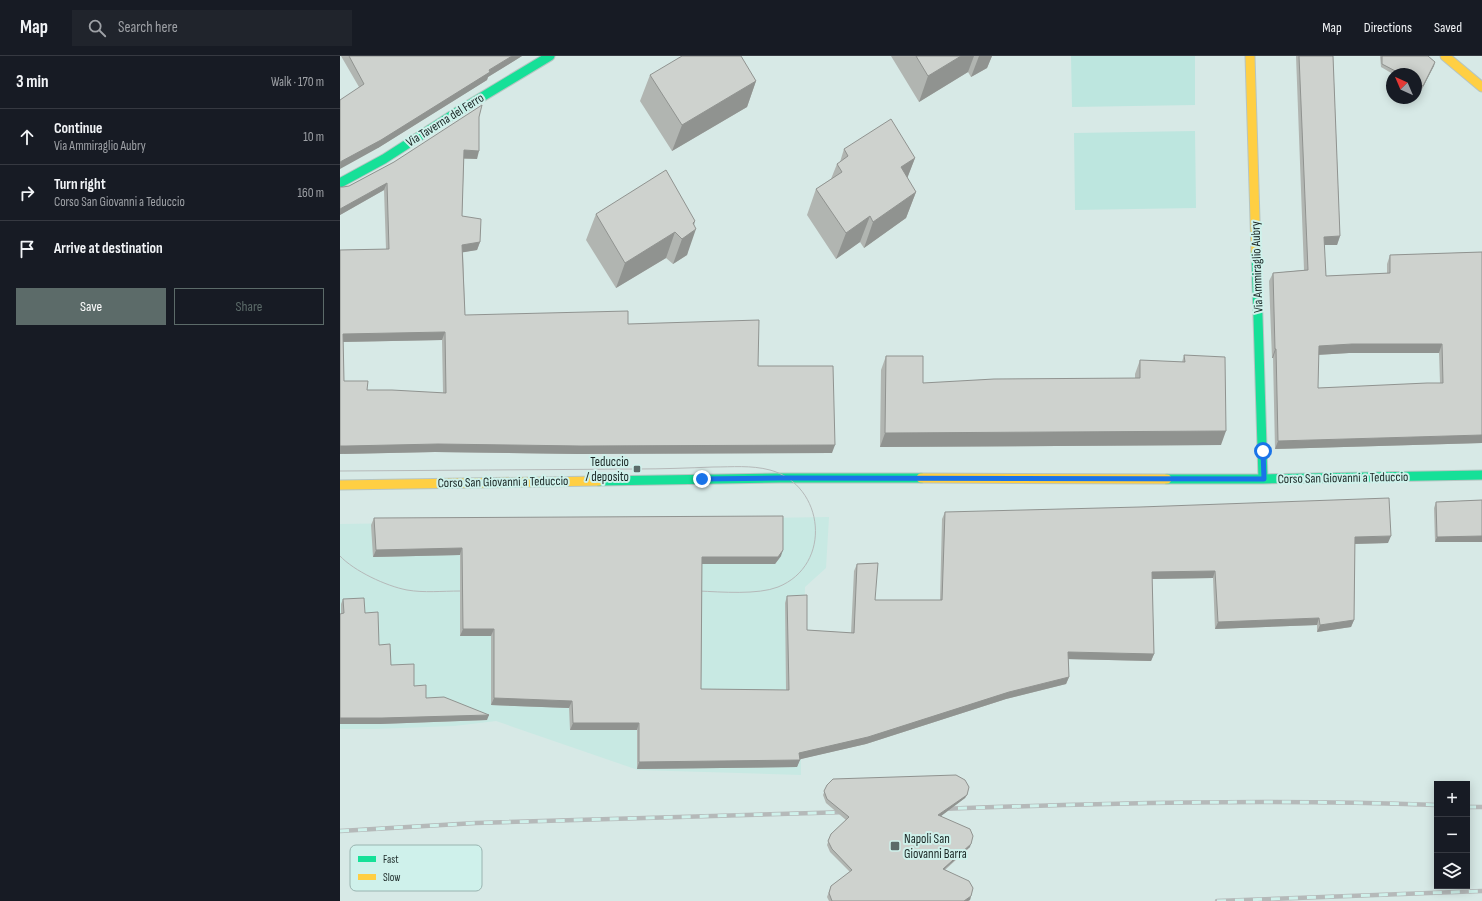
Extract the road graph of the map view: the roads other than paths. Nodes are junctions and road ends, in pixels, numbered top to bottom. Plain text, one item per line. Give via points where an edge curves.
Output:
1 (550, 56) edge
2 (1250, 56) edge
3 (1445, 56) edge
4 (1482, 87) edge
5 (340, 183) edge
6 (1482, 475) edge
7 (1264, 479) junction
8 (340, 485) edge

1 - 5 main road, Via Taverna del Ferro via 384,159
2 - 7 main road, Via Ammiraglio Aubry
3 - 4 main road
6 - 7 main road, Corso San Giovanni a Teduccio
7 - 8 main road, Corso San Giovanni a Teduccio via 780,478

